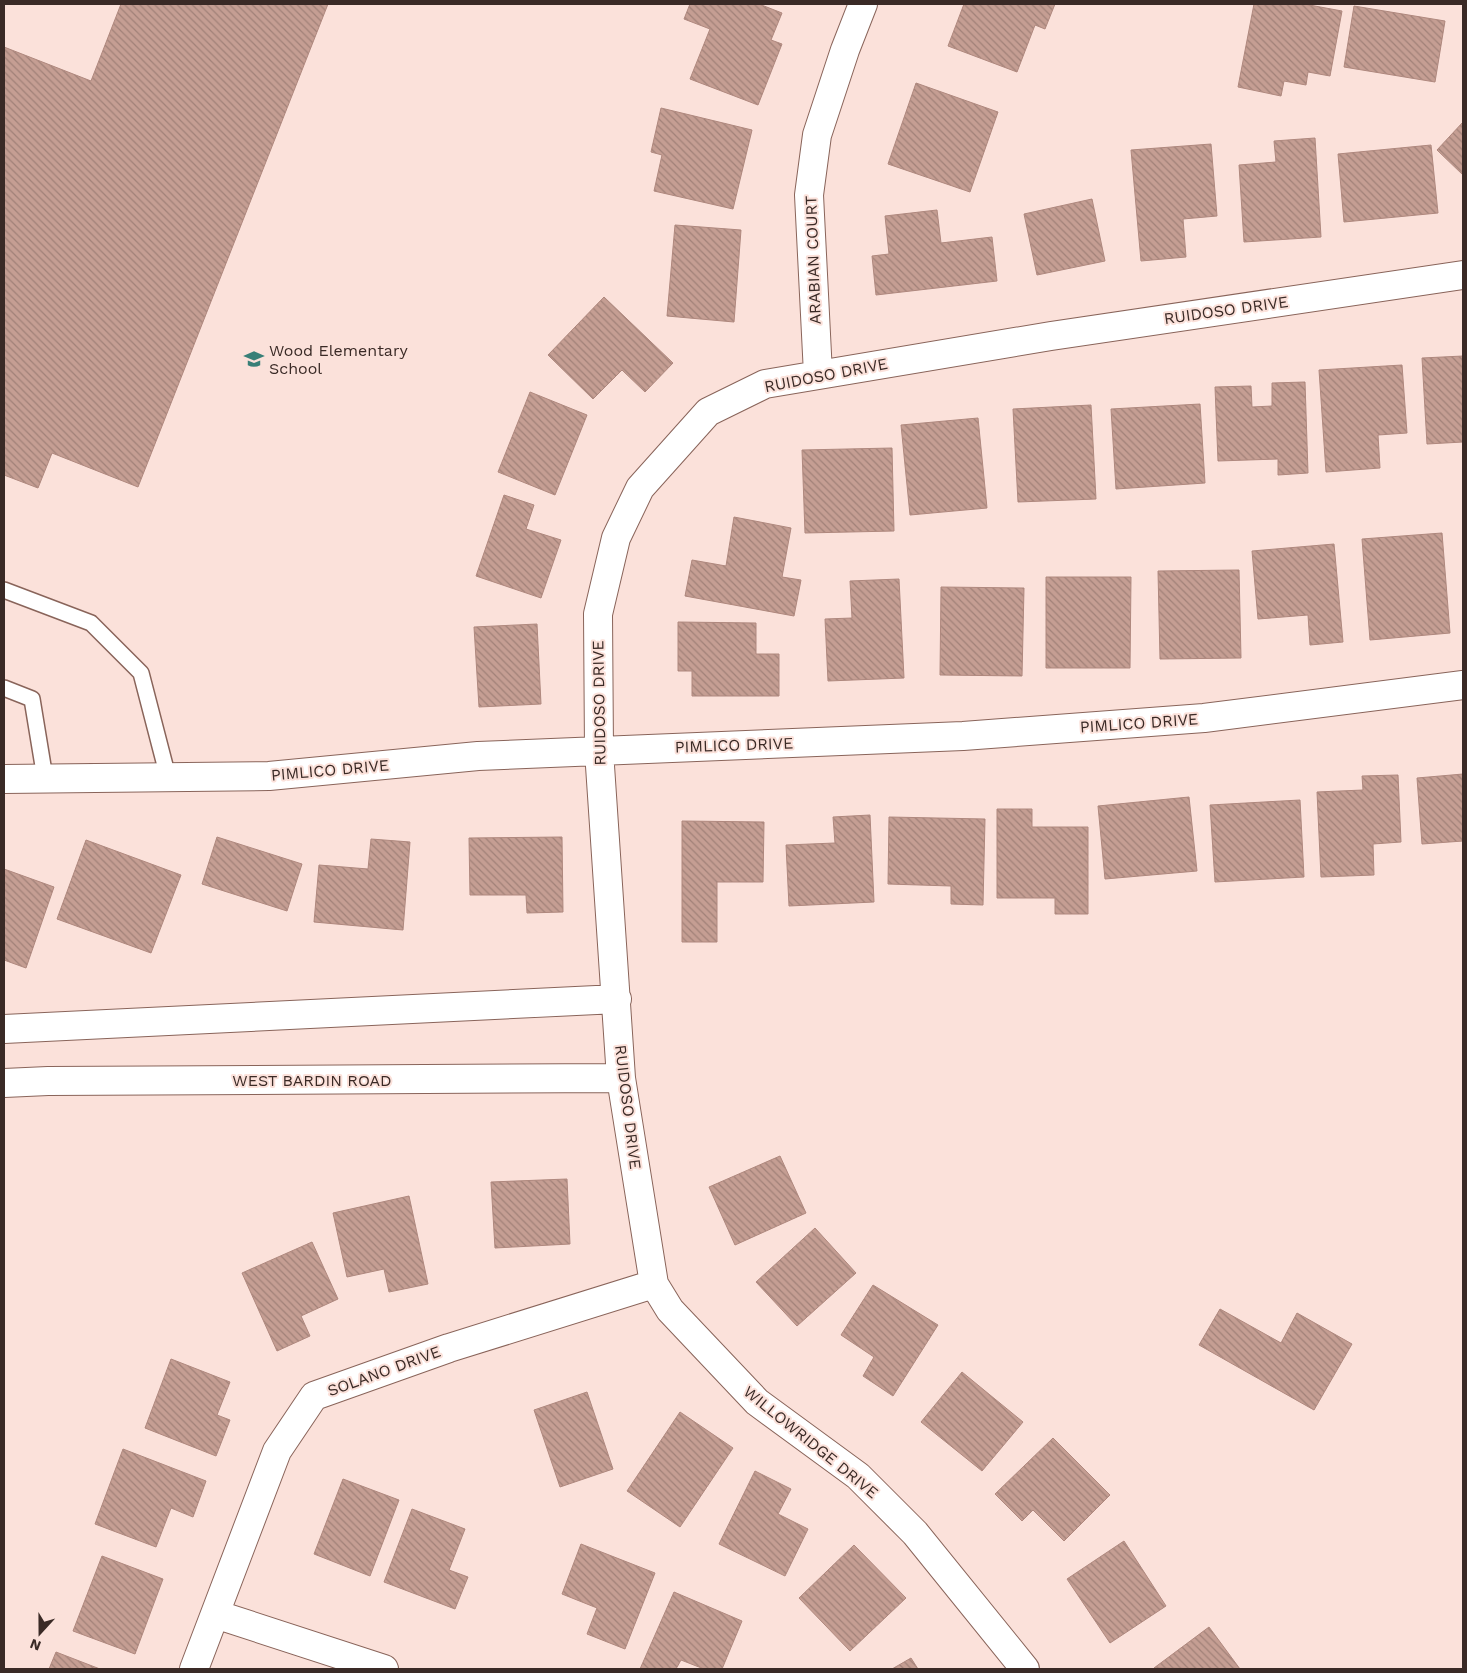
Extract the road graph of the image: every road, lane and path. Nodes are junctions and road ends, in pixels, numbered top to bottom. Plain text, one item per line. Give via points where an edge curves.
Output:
1 (863, 4) edge
2 (1463, 275) edge
3 (818, 374) junction
4 (4, 590) edge
5 (1463, 685) edge
6 (4, 688) edge
7 (600, 750) junction
8 (168, 777) junction
9 (45, 778) junction
10 (4, 779) edge
11 (617, 999) junction
12 (4, 1029) edge
13 (621, 1078) junction
14 (4, 1083) edge
15 (654, 1284) junction
16 (214, 1614) junction
17 (194, 1669) edge
18 (384, 1669) edge
19 (1025, 1669) edge

1 - 3 street, ARABIAN COURT via 817,135 809,195
2 - 3 street, RUIDOSO DRIVE
3 - 7 street, RUIDOSO DRIVE via 765,384 708,412 640,488 616,538 598,614
4 - 8 lane via 90,623 141,673
5 - 7 street, PIMLICO DRIVE via 1185,720 963,736
6 - 9 lane via 32,699
7 - 8 street, PIMLICO DRIVE via 478,756 269,776
7 - 11 street, RUIDOSO DRIVE
8 - 9 street, PIMLICO DRIVE
9 - 10 street, PIMLICO DRIVE
11 - 12 street
11 - 13 street, RUIDOSO DRIVE
13 - 14 street, WEST BARDIN ROAD
13 - 15 street, RUIDOSO DRIVE
15 - 16 street, SOLANO DRIVE via 449,1348 314,1396 277,1452
15 - 19 street, WILLOWRIDGE DRIVE via 670,1310 757,1402 858,1476 916,1533
16 - 17 street, SOLANO DRIVE
16 - 18 street

